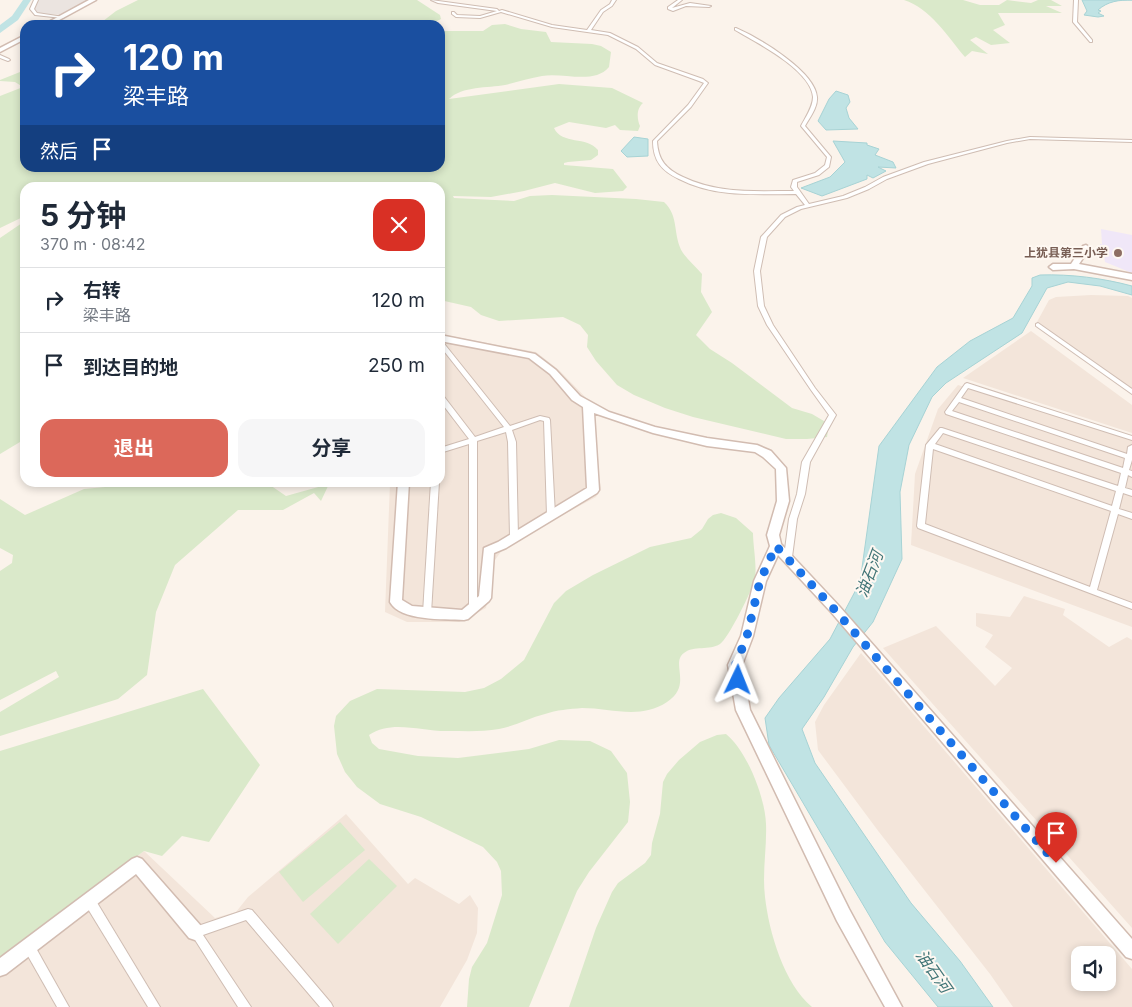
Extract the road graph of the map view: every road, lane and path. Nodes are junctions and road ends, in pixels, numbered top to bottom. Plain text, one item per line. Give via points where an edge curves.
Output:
1 (36, 0) edge
2 (93, 0) edge
3 (433, 0) edge
4 (614, 0) edge
5 (680, 0) edge
6 (1076, 0) edge
7 (709, 6) dead end
8 (501, 10) junction
9 (453, 13) dead end
10 (62, 17) junction
11 (56, 20) edge
12 (736, 29) dead end
13 (588, 31) junction
14 (20, 40) edge
15 (1091, 41) dead end
16 (0, 50) edge
17 (0, 56) edge
18 (8, 60) dead end
19 (1132, 140) edge
20 (798, 192) junction
21 (808, 206) junction
22 (1086, 248) dead end
23 (1074, 266) junction
24 (1053, 268) dead end
25 (1132, 277) edge
26 (1038, 325) dead end
27 (445, 339) edge
28 (445, 348) edge
29 (1132, 392) edge
30 (957, 399) junction
31 (445, 403) edge
32 (588, 406) junction
33 (508, 428) junction
34 (1132, 438) edge
35 (473, 440) junction
36 (930, 445) junction
37 (1132, 447) edge
38 (445, 449) edge
39 (1131, 458) edge
40 (1128, 473) edge
41 (404, 487) edge
42 (435, 487) edge
43 (1120, 489) junction
44 (1132, 493) edge
45 (1114, 510) junction
46 (551, 515) junction
47 (1132, 516) edge
48 (514, 537) junction
49 (776, 546) junction
50 (788, 558) junction
51 (1092, 591) junction
52 (1132, 606) edge
53 (473, 609) junction
54 (427, 613) junction
55 (89, 900) junction
56 (195, 932) junction
57 (28, 946) junction
58 (1132, 951) edge
59 (0, 968) edge
60 (63, 1007) edge
61 (154, 1007) edge
62 (244, 1007) edge
63 (327, 1007) edge
64 (894, 1007) edge

1 - 10 street via 32,9 36,14
2 - 10 street
3 - 8 street
4 - 13 street
5 - 7 street via 669,8 673,10 693,3
6 - 15 street via 1075,22
8 - 9 street via 480,17 456,16
8 - 13 street via 552,26
10 - 11 street
12 - 20 street via 790,64 814,89 815,99 803,126 829,157 827,166 816,174 795,181 794,187
13 - 20 street via 617,36 656,64 706,83 690,107 655,141 656,155 668,171 694,186 725,192
14 - 16 street
17 - 18 street
19 - 21 street via 1030,138 1007,142 926,163 845,197
20 - 21 street
21 - 50 street via 783,216 764,237 757,271 761,306 770,324 833,415 806,462
22 - 23 street
23 - 24 street
23 - 25 street
26 - 29 street
27 - 32 street via 532,356
28 - 33 street
30 - 34 street via 967,385
30 - 39 street
30 - 40 street via 948,412
31 - 35 street
32 - 46 street via 593,490
32 - 49 street via 654,430 768,454 781,468 782,501 773,535
33 - 35 street
33 - 46 street via 540,418 547,420
33 - 48 street via 512,442
35 - 38 street
35 - 53 street
36 - 43 street via 942,430
36 - 45 street
36 - 51 street via 921,526
37 - 39 street
39 - 40 street
40 - 43 street
41 - 54 street via 396,602 410,612
42 - 54 street
43 - 44 street
43 - 45 street
45 - 47 street
45 - 51 street
46 - 48 street
48 - 53 street via 488,551 485,598
49 - 50 street
49 - 64 street via 760,581 747,636 735,666 743,710 843,914
50 - 58 street
51 - 52 street
53 - 54 street via 464,616
55 - 56 street via 137,864
55 - 57 street
55 - 61 street
56 - 62 street
56 - 63 street via 248,914
57 - 59 street
57 - 60 street

